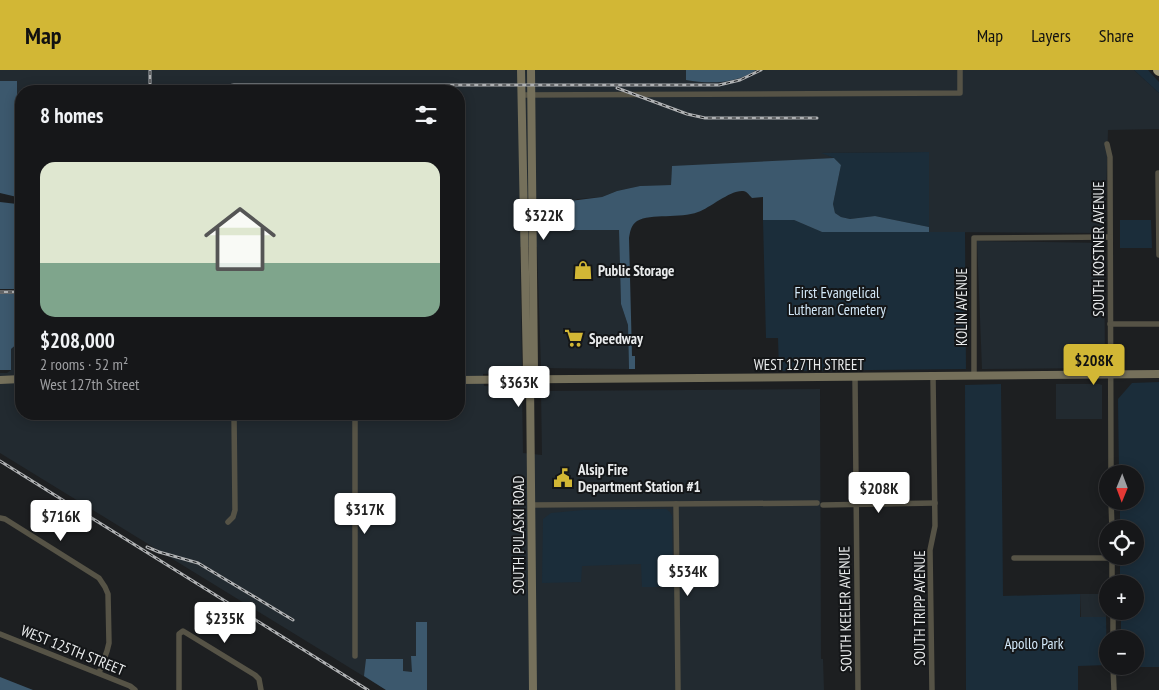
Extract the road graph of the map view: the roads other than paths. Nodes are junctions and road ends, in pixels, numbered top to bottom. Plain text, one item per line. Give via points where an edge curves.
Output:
1 (521, 70) edge
2 (531, 70) edge
3 (960, 70) edge
4 (521, 95) junction
5 (531, 95) junction
6 (1107, 144) dead end
7 (1158, 173) edge
8 (1110, 237) junction
9 (1159, 255) edge
10 (1110, 324) junction
11 (1159, 324) edge
12 (1110, 374) junction
13 (1159, 374) edge
14 (974, 376) junction
15 (933, 377) junction
16 (855, 378) junction
17 (0, 380) edge
18 (15, 380) edge
19 (465, 380) edge
20 (530, 380) junction
21 (234, 420) edge
22 (355, 420) edge
23 (1111, 465) edge
24 (676, 504) junction
25 (856, 504) junction
26 (935, 504) junction
27 (532, 505) junction
28 (0, 518) edge
29 (228, 522) dead end
30 (1099, 557) edge
31 (1014, 558) dead end
32 (0, 634) edge
33 (355, 656) dead end
34 (99, 673) junction
35 (1113, 675) edge
36 (135, 690) edge
37 (179, 690) edge
38 (261, 690) edge
39 (533, 690) edge
40 (678, 690) edge
41 (858, 690) edge
42 (932, 690) edge
43 (1114, 690) edge

1 - 4 main road, SOUTH PULASKI ROAD
2 - 5 main road, SOUTH PULASKI ROAD
3 - 5 street via 960,93
4 - 5 street
4 - 20 main road, SOUTH PULASKI ROAD via 527,372
5 - 20 main road, SOUTH PULASKI ROAD via 534,372
6 - 8 street, SOUTH KOSTNER AVENUE via 1110,157
7 - 9 street
8 - 10 street, SOUTH KOSTNER AVENUE
8 - 14 street, KOLIN AVENUE via 974,238
10 - 11 street
10 - 12 street, SOUTH KOSTNER AVENUE
12 - 13 main road, WEST 127TH STREET
12 - 14 main road, WEST 127TH STREET
12 - 23 street, SOUTH KOSTNER AVENUE
14 - 15 main road, WEST 127TH STREET
15 - 16 main road, WEST 127TH STREET
15 - 26 street, SOUTH TRIPP AVENUE
16 - 20 main road, WEST 127TH STREET
16 - 25 street, SOUTH KEELER AVENUE
17 - 18 main road
19 - 20 main road, WEST 127TH STREET
20 - 27 main road, SOUTH PULASKI ROAD
21 - 29 street via 235,510
22 - 33 street
24 - 25 street
24 - 27 street
24 - 40 street
25 - 26 street
25 - 41 street, SOUTH KEELER AVENUE
26 - 42 street, SOUTH TRIPP AVENUE via 930,550
27 - 39 main road, SOUTH PULASKI ROAD
28 - 34 street via 99,578 105,587 108,594 109,646
30 - 31 street
32 - 34 street, WEST 125TH STREET
34 - 36 street, WEST 125TH STREET
35 - 43 street
37 - 38 street via 179,634 185,631 255,675

